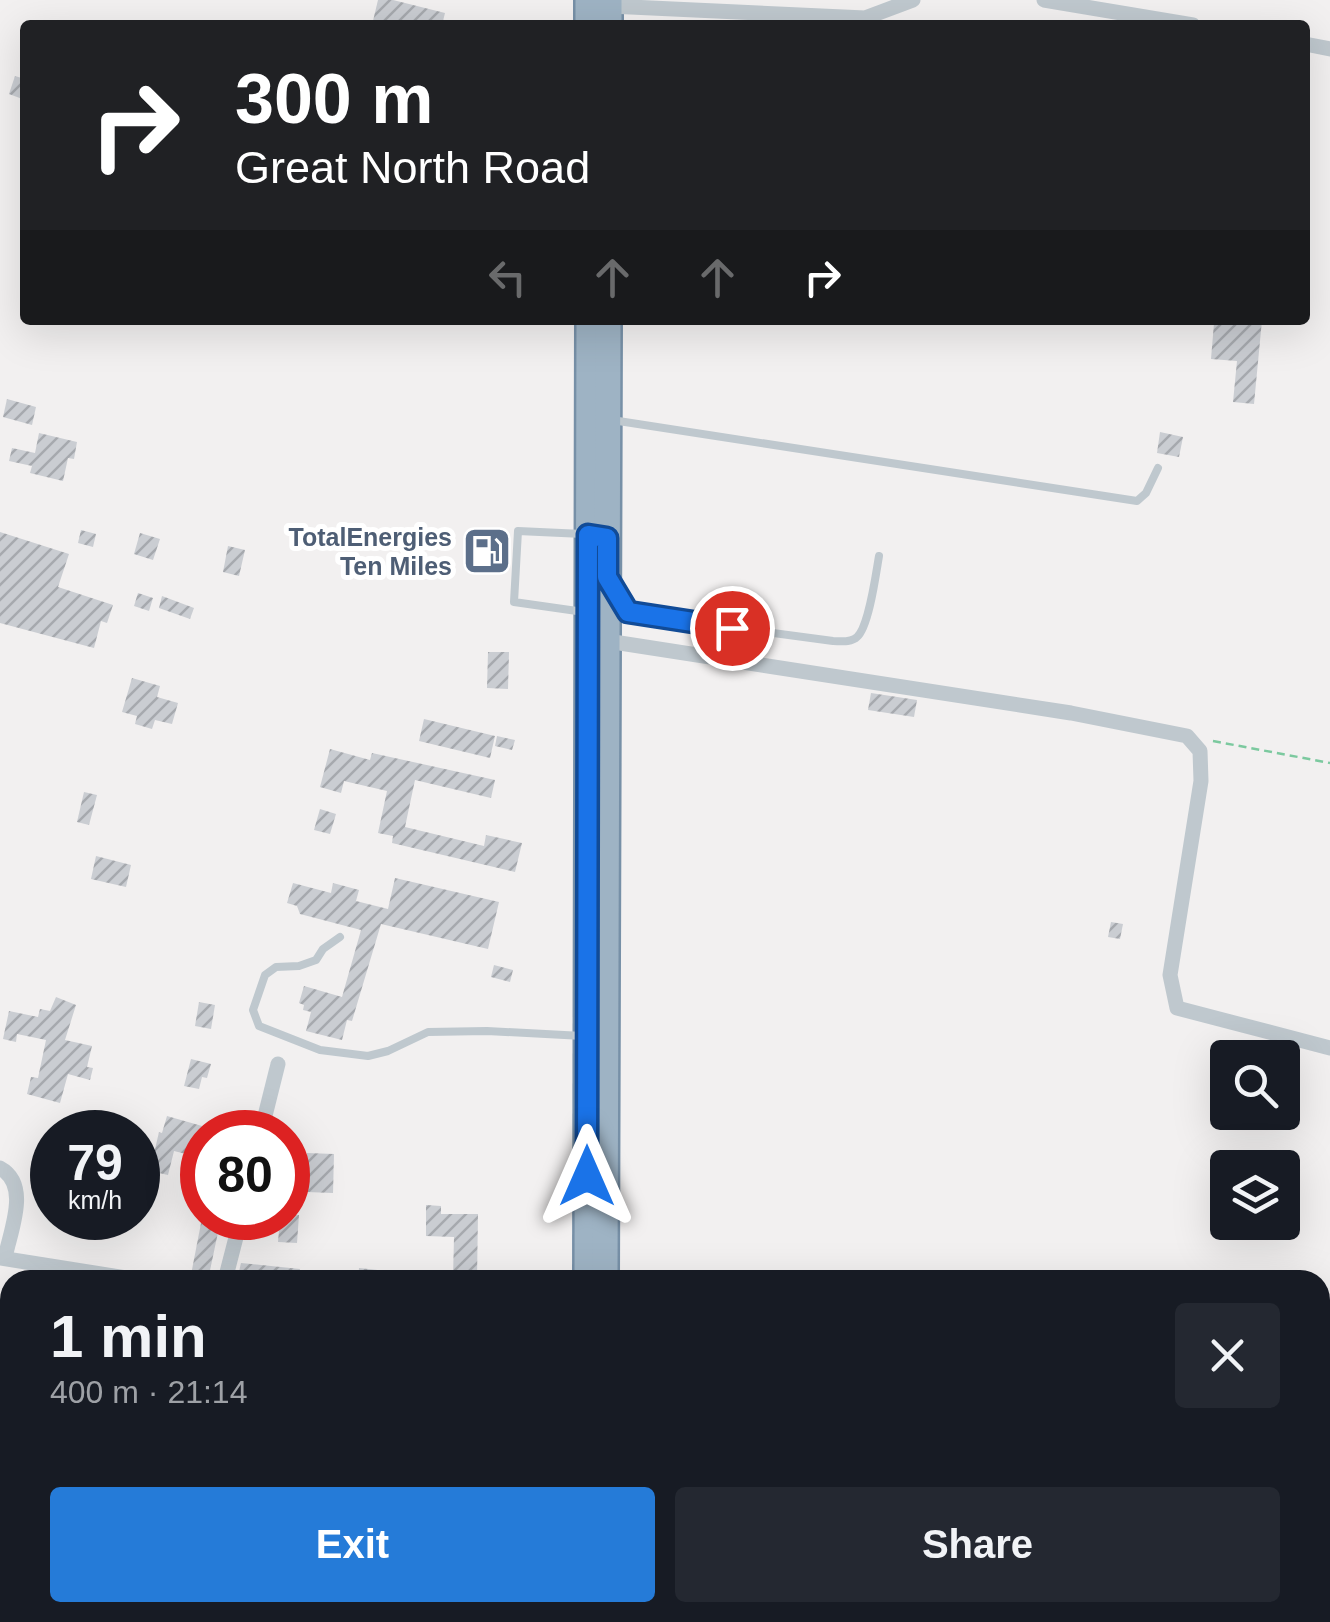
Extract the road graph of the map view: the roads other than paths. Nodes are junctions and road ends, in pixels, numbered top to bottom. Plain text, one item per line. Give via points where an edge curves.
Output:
1 (913, 0) edge
2 (1044, 0) edge
3 (604, 8) edge
4 (1163, 20) edge
5 (589, 325) edge
6 (608, 325) edge
7 (608, 420) junction
8 (1158, 468) dead end
9 (598, 536) junction
10 (879, 556) dead end
11 (607, 577) junction
12 (598, 612) junction
13 (607, 641) junction
14 (340, 937) dead end
15 (588, 1036) junction
16 (1330, 1048) edge
17 (278, 1064) dead end
18 (266, 1110) edge
19 (0, 1168) edge
20 (235, 1240) edge
21 (2, 1258) edge
22 (61, 1270) edge
23 (228, 1270) edge
24 (587, 1270) edge
25 (605, 1270) edge

1 - 3 street via 865,18
2 - 4 street
5 - 9 highway
6 - 7 highway
7 - 8 lane via 1137,501
7 - 9 highway
9 - 11 highway
9 - 12 highway
9 - 12 lane via 518,531 514,602
10 - 11 lane via 864,624 851,640 632,614
11 - 12 highway
12 - 13 highway
12 - 15 highway
13 - 16 street via 1187,736 1200,750 1201,782 1170,975 1176,1008
13 - 25 highway
14 - 15 lane via 316,960 276,966 266,975 254,1010 259,1026 320,1050 368,1056 428,1032
15 - 24 highway
17 - 18 street
19 - 21 street via 15,1179 18,1192
20 - 23 street
21 - 22 street

